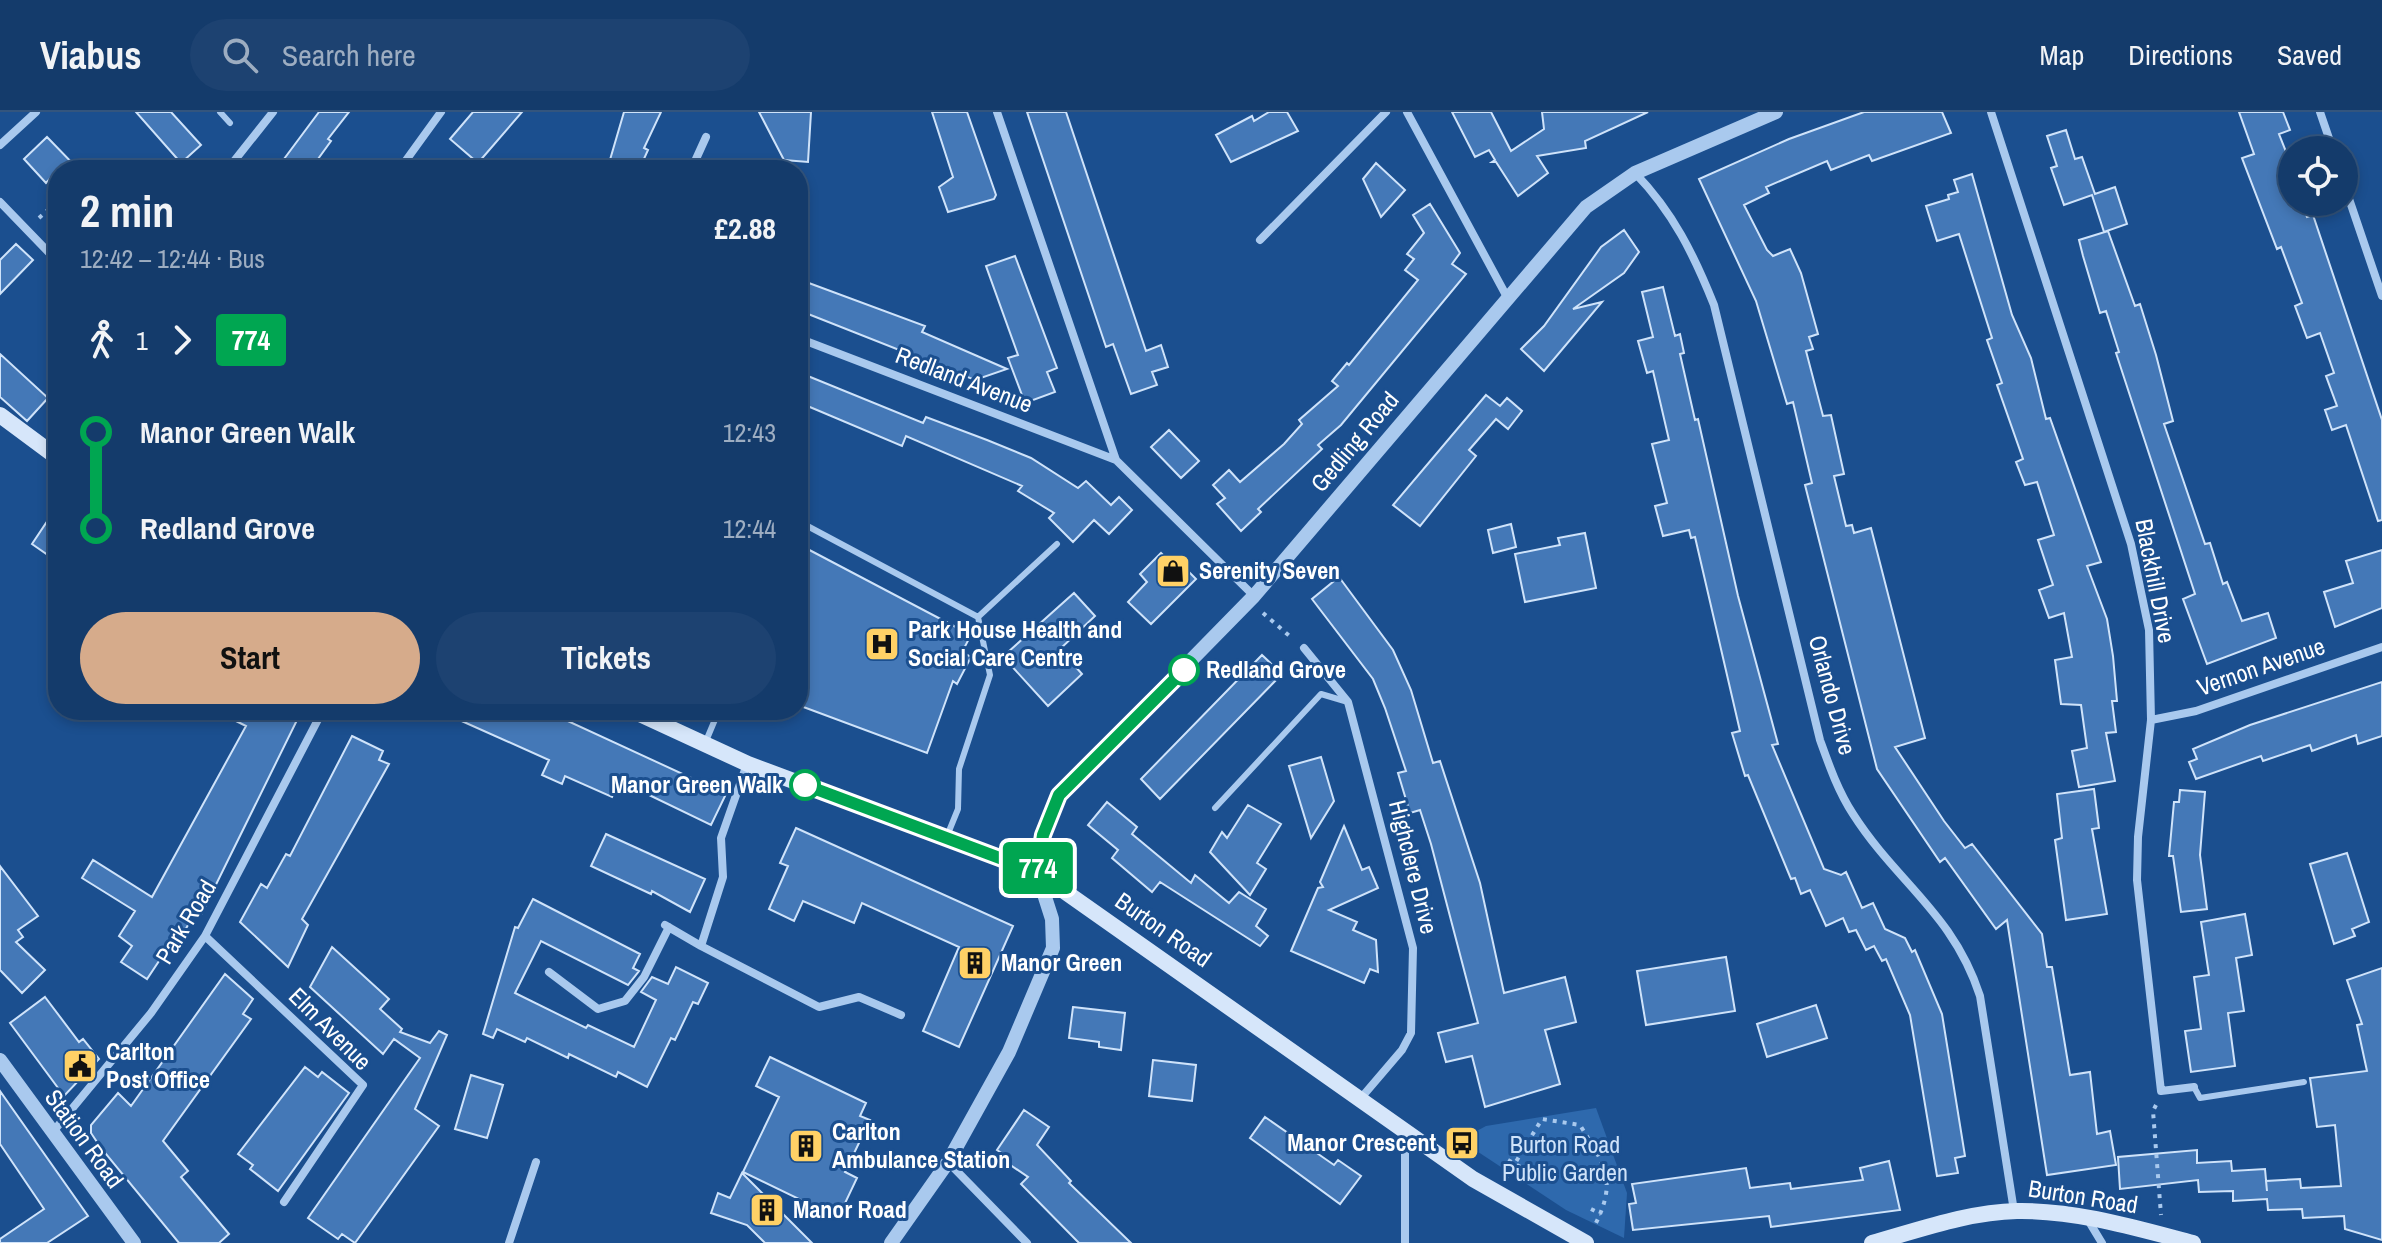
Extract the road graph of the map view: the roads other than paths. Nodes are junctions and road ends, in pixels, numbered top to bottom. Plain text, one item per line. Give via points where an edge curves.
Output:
1 (36, 112) edge
2 (220, 112) edge
3 (273, 112) edge
4 (441, 112) edge
5 (997, 112) edge
6 (1386, 112) edge
7 (1407, 112) edge
8 (1776, 112) edge
9 (1991, 112) edge
10 (2320, 112) edge
11 (230, 123) dead end
12 (2328, 136) edge
13 (706, 137) dead end
14 (0, 145) edge
15 (235, 160) edge
16 (406, 160) edge
17 (696, 160) edge
18 (1635, 173) junction
19 (0, 202) edge
20 (2355, 216) edge
21 (1260, 240) dead end
22 (48, 252) edge
23 (2382, 296) edge
24 (1507, 297) junction
25 (808, 342) edge
26 (0, 415) edge
27 (48, 451) edge
28 (1116, 460) junction
29 (808, 526) edge
30 (1057, 544) dead end
31 (1254, 596) junction
32 (978, 617) junction
33 (2382, 647) edge
34 (1304, 648) road end
35 (1348, 702) junction
36 (318, 720) edge
37 (652, 720) edge
38 (715, 720) edge
39 (2151, 720) junction
40 (704, 744) junction
41 (748, 764) junction
42 (1215, 808) dead end
43 (947, 836) junction
44 (1037, 872) junction
45 (205, 936) junction
46 (701, 946) junction
47 (549, 972) dead end
48 (901, 1015) dead end
49 (0, 1060) edge
50 (2304, 1082) dead end
51 (2194, 1087) joint
52 (1361, 1098) junction
53 (1405, 1131) junction
54 (51, 1133) junction
55 (536, 1162) dead end
56 (948, 1162) junction
57 (284, 1202) dead end
58 (2014, 1211) junction
59 (2086, 1217) junction
60 (134, 1243) edge
61 (509, 1243) edge
62 (891, 1243) edge
63 (1027, 1243) edge
64 (1405, 1243) edge
65 (1586, 1243) edge
66 (1872, 1243) edge
67 (2102, 1243) edge
68 (2193, 1243) edge

1 - 14 street
2 - 11 lane
3 - 15 street
4 - 16 street
5 - 28 street
6 - 21 street
7 - 24 street
8 - 18 street, Gedling Road
9 - 39 street, Blackhill Drive via 2131,544 2149,630
10 - 12 street
13 - 17 street
18 - 24 street, Gedling Road via 1586,207
18 - 58 street, Orlando Drive via 1691,248 1722,332 1833,776 1880,852 1950,929 1970,964 1980,996
19 - 22 street
20 - 23 street
24 - 31 street, Gedling Road
25 - 28 street, Redland Avenue
26 - 27 main road
28 - 31 street
29 - 32 lane
30 - 32 lane
31 - 44 street, Gedling Road via 1059,795 1043,835
32 - 43 lane via 990,675 959,769 958,809
33 - 39 street, Vernon Avenue via 2196,711
34 - 35 street, Highclere Drive
35 - 42 lane via 1321,694
35 - 52 street, Highclere Drive via 1413,948 1411,1033
36 - 45 street, Park Road
37 - 40 main road, Burton Road
38 - 40 lane
39 - 51 street, Blackhill Drive via 2137,880 2161,1091
40 - 41 main road, Burton Road
41 - 43 main road, Burton Road
41 - 46 street via 721,838 723,877
43 - 44 main road, Burton Road
44 - 52 main road, Burton Road
44 - 56 street via 1052,919 1053,948 1009,1052
45 - 54 street, Park Road via 151,1013
45 - 57 street, Elm Avenue via 363,1085
46 - 47 street via 667,926 644,977 625,1001 598,1009
46 - 48 street via 819,1007 859,997
49 - 54 street, Station Road
50 - 51 lane via 2200,1098
52 - 53 main road, Burton Road
53 - 64 street
53 - 65 main road, Burton Road via 1473,1179
54 - 60 street, Station Road
55 - 61 street
56 - 62 street
56 - 63 street
58 - 59 main road, Burton Road
58 - 66 main road, Burton Road via 1963,1218
59 - 67 street
59 - 68 main road, Burton Road

